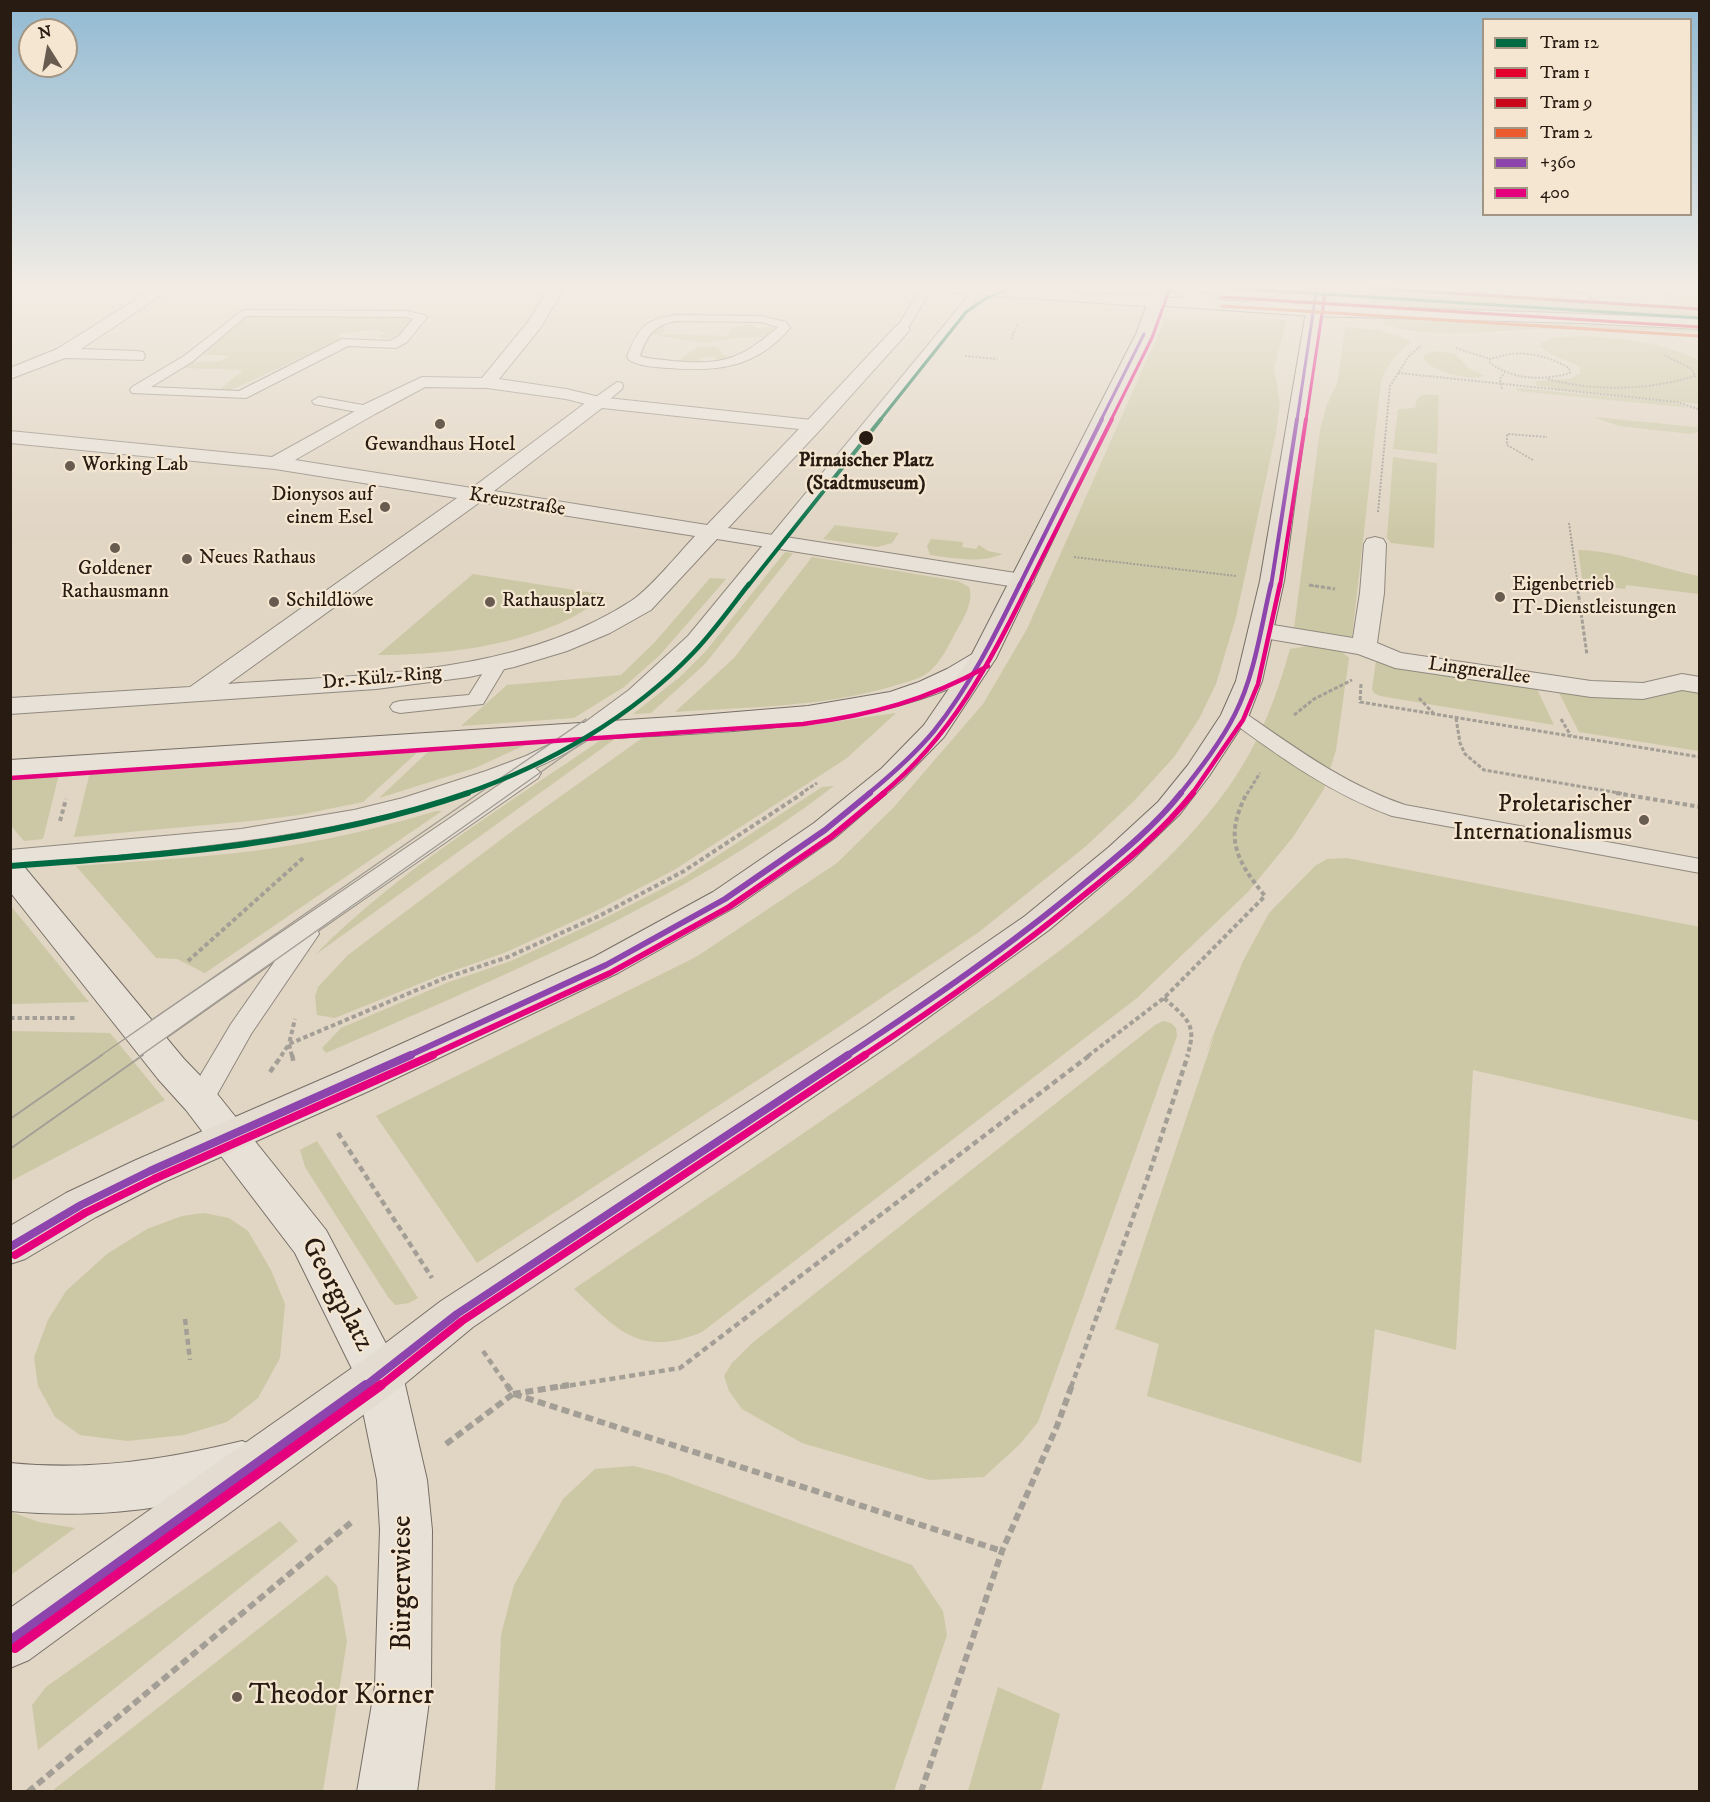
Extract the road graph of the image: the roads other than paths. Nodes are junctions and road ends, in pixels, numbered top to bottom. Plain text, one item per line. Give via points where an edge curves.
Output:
1 (166, 372) edge
2 (286, 372) edge
3 (496, 372) edge
4 (862, 372) edge
5 (912, 372) edge
6 (1125, 372) edge
7 (1305, 372) edge
8 (487, 383) junction
9 (617, 386) dead end
10 (241, 395) junction
11 (273, 397) dead end
12 (319, 401) dead end
13 (598, 402) junction
14 (368, 410) junction
15 (814, 425) junction
16 (10, 436) edge
17 (275, 463) junction
18 (474, 496) junction
19 (710, 532) junction
20 (773, 542) junction
21 (1376, 544) road end
22 (1022, 581) junction
23 (1261, 631) junction
24 (1364, 647) junction
25 (983, 658) junction
26 (498, 664) junction
27 (1700, 685) edge
28 (197, 694) junction
29 (10, 706) edge
30 (400, 707) dead end
31 (1235, 715) junction
32 (578, 736) junction
33 (10, 769) edge
34 (10, 857) edge
35 (1700, 866) edge
36 (10, 870) edge
37 (317, 920) junction
38 (147, 1038) junction
39 (200, 1100) junction
40 (226, 1135) junction
41 (10, 1247) edge
42 (380, 1376) junction
43 (264, 1458) junction
44 (10, 1487) edge
45 (10, 1641) edge
46 (387, 1791) edge

1 - 10 lane via 137,390
2 - 10 lane
3 - 8 street
4 - 15 street, Dr.-Külz-Ring
5 - 20 lane
6 - 22 main road
7 - 23 main road
8 - 13 street
8 - 14 street via 422,382
9 - 13 lane
10 - 11 lane
12 - 14 lane
13 - 15 street
13 - 18 street
14 - 17 street
15 - 19 street, Dr.-Külz-Ring
16 - 17 street, Kreuzstraße
17 - 18 street, Kreuzstraße
18 - 19 street, Kreuzstraße
18 - 28 street
19 - 20 street, Kreuzstraße
19 - 26 street, Dr.-Külz-Ring via 642,605 612,624 567,643
20 - 22 street, Kreuzstraße
20 - 32 lane via 695,640 622,706
21 - 24 street
22 - 25 main road
23 - 24 street, Lingnerallee
23 - 31 main road via 1249,681
24 - 27 street, Lingnerallee via 1395,660 1591,689 1643,691 1682,682
25 - 32 street via 938,685 870,705
25 - 40 main road via 934,731 892,774 825,830 725,898 606,965
26 - 28 street, Dr.-Külz-Ring via 393,680
26 - 30 lane via 476,700
28 - 29 street, Dr.-Külz-Ring
31 - 35 lane via 1327,779 1371,802
31 - 42 main road via 1169,808 1037,923 880,1034 457,1314
32 - 33 street
32 - 34 lane via 518,768 435,797 346,820 206,842
32 - 37 lane
36 - 38 street
37 - 38 lane
37 - 39 lane via 240,1030
38 - 39 street
39 - 40 street
40 - 41 main road via 81,1205
40 - 42 street, Georgplatz via 311,1242
42 - 43 main road, Georgplatz
42 - 46 street, Bürgerwiese via 402,1480 406,1530 403,1686
43 - 44 street via 119,1490 51,1492
43 - 45 main road, Georgplatz

